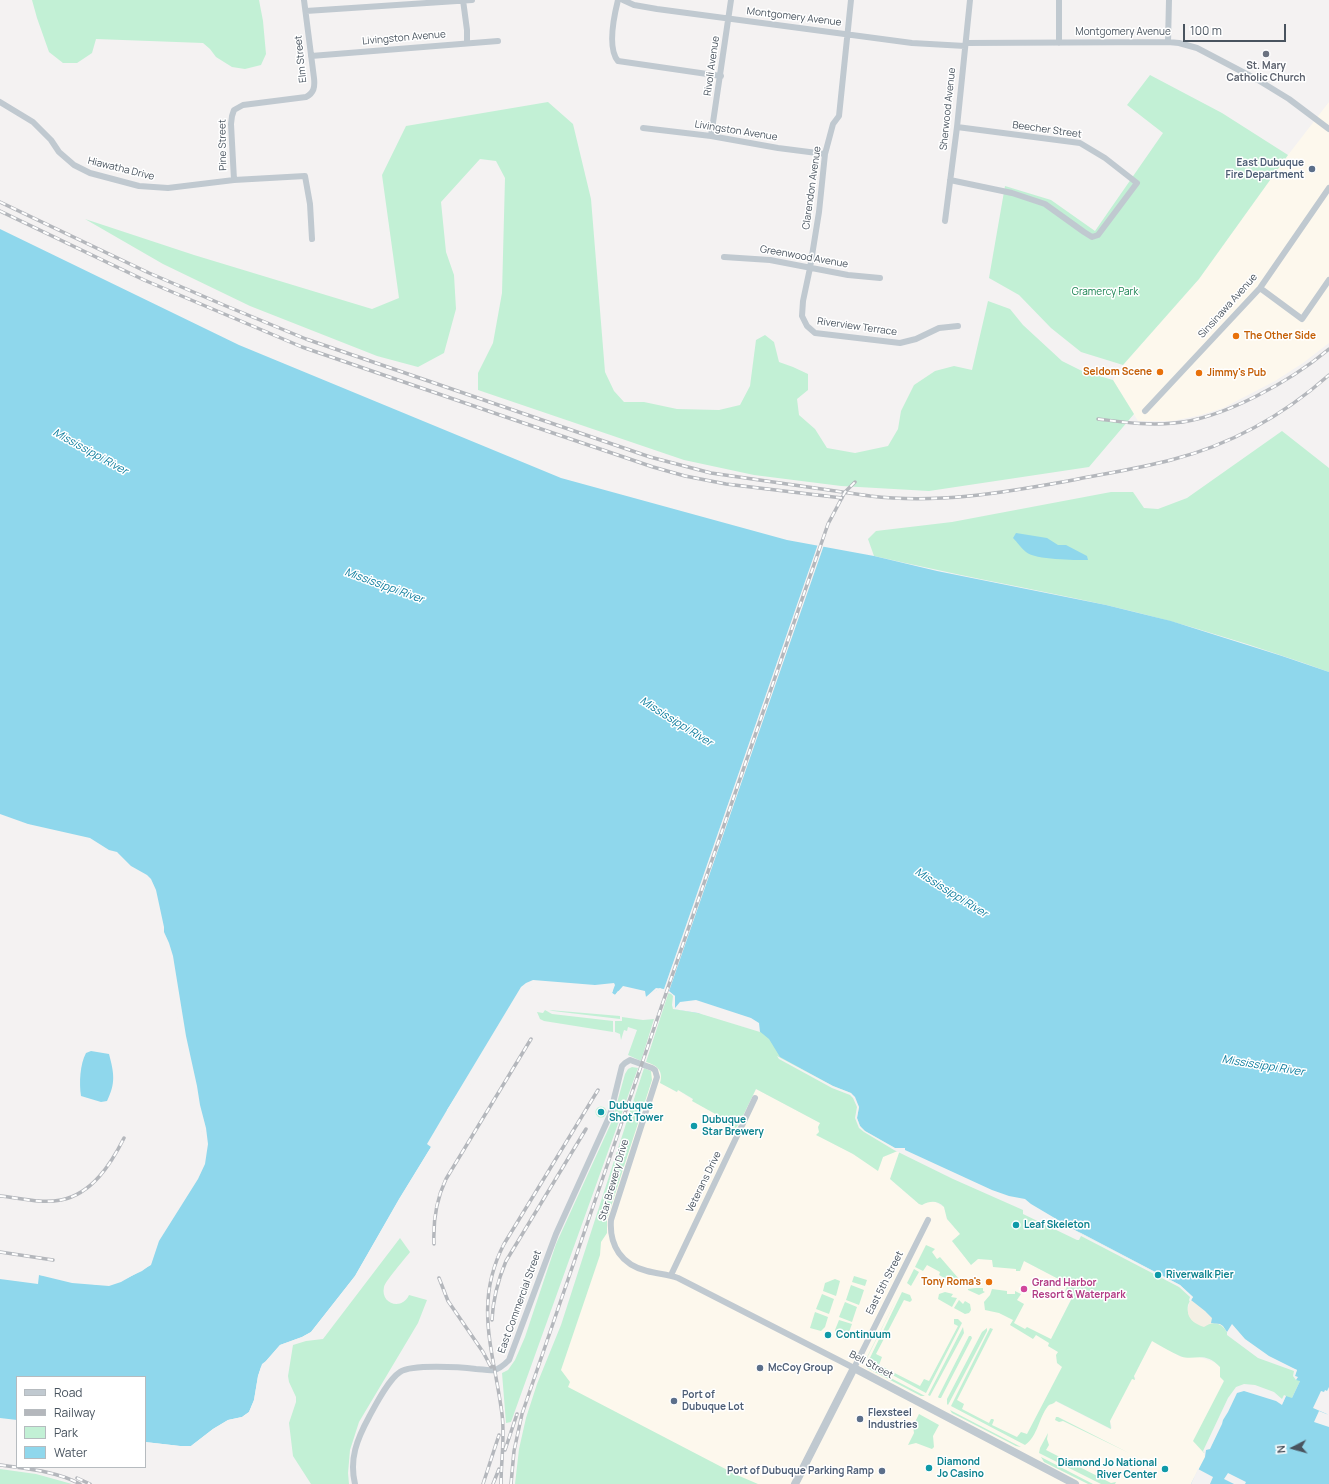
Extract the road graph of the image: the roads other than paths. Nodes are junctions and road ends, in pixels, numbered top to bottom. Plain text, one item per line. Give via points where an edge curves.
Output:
1 (304, 0) edge
2 (463, 0) edge
3 (472, 0) edge
4 (618, 0) edge
5 (623, 0) edge
6 (731, 0) edge
7 (851, 0) edge
8 (970, 0) edge
9 (1059, 0) edge
10 (1169, 0) edge
11 (306, 11) junction
12 (729, 18) junction
13 (847, 34) junction
14 (498, 41) dead end
15 (1168, 42) junction
16 (467, 43) junction
17 (1059, 43) junction
18 (966, 45) junction
19 (311, 56) junction
20 (721, 76) junction
21 (0, 102) edge
22 (234, 110) joint
23 (957, 127) junction
24 (643, 128) dead end
25 (1329, 129) edge
26 (712, 136) junction
27 (825, 154) junction
28 (234, 180) junction
29 (950, 180) junction
30 (1329, 188) edge
31 (945, 221) dead end
32 (312, 238) dead end
33 (724, 257) dead end
34 (810, 268) junction
35 (880, 278) dead end
36 (1329, 280) edge
37 (1260, 288) junction
38 (958, 326) dead end
39 (811, 331) joint
40 (1145, 411) dead end
41 (656, 1074) joint
42 (756, 1098) dead end
43 (928, 1220) dead end
44 (615, 1247) joint
45 (671, 1275) junction
46 (854, 1368) junction
47 (355, 1484) edge
48 (795, 1484) edge
49 (1075, 1484) edge

1 - 11 street, Elm Street
2 - 3 street
2 - 11 street
2 - 16 street
4 - 20 street via 613,22 614,54 618,61
5 - 12 street, Montgomery Avenue via 645,7
6 - 12 street, Rivoli Avenue
7 - 13 street, Clarendon Avenue
8 - 18 street, Sherwood Avenue
9 - 17 street
10 - 15 street
11 - 19 street, Elm Street
12 - 13 street, Montgomery Avenue
12 - 20 street, Rivoli Avenue
13 - 18 street, Montgomery Avenue via 912,43
13 - 27 street, Clarendon Avenue via 839,116 833,124
14 - 16 street, Livingston Avenue
15 - 17 street, Montgomery Avenue
15 - 25 street, Montgomery Avenue via 1197,48 1258,80
16 - 19 street, Livingston Avenue
17 - 18 street, Montgomery Avenue
18 - 23 street, Sherwood Avenue
19 - 22 street, Elm Street via 315,85 306,97 244,105
20 - 26 street, Rivoli Avenue
21 - 28 street, Hiawatha Drive via 33,122 47,135 66,160 90,172 154,188
22 - 28 street, Pine Street via 231,124
23 - 29 street, Sherwood Avenue
23 - 29 street, Beecher Street via 1080,143 1137,183 1098,235 1092,237 1045,204 1012,193
24 - 26 street, Livingston Avenue
26 - 27 street, Livingston Avenue
27 - 34 street, Clarendon Avenue
28 - 32 street, Hiawatha Drive via 305,176
29 - 31 street, Sherwood Avenue
30 - 37 street, Sinsinawa Avenue
33 - 34 street, Greenwood Avenue via 754,258
34 - 35 street, Greenwood Avenue
34 - 39 street, Clarendon Avenue via 802,316
36 - 37 street via 1302,319
37 - 40 street, Sinsinawa Avenue
38 - 39 street, Riverview Terrace via 939,328 916,339 900,343
41 - 44 street, Star Brewery Drive via 657,1080 611,1220
41 - 47 street, East Commercial Street via 652,1068 630,1060 622,1066 610,1115 556,1234 509,1360 492,1370 416,1368 401,1371 394,1376 355,1445 352,1459
42 - 45 street, Veterans Drive
43 - 46 street, East 5th Street
44 - 45 street, Bell Street via 624,1259 642,1270
45 - 46 street, Bell Street
46 - 48 street, East 5th Street
46 - 49 street, Bell Street

